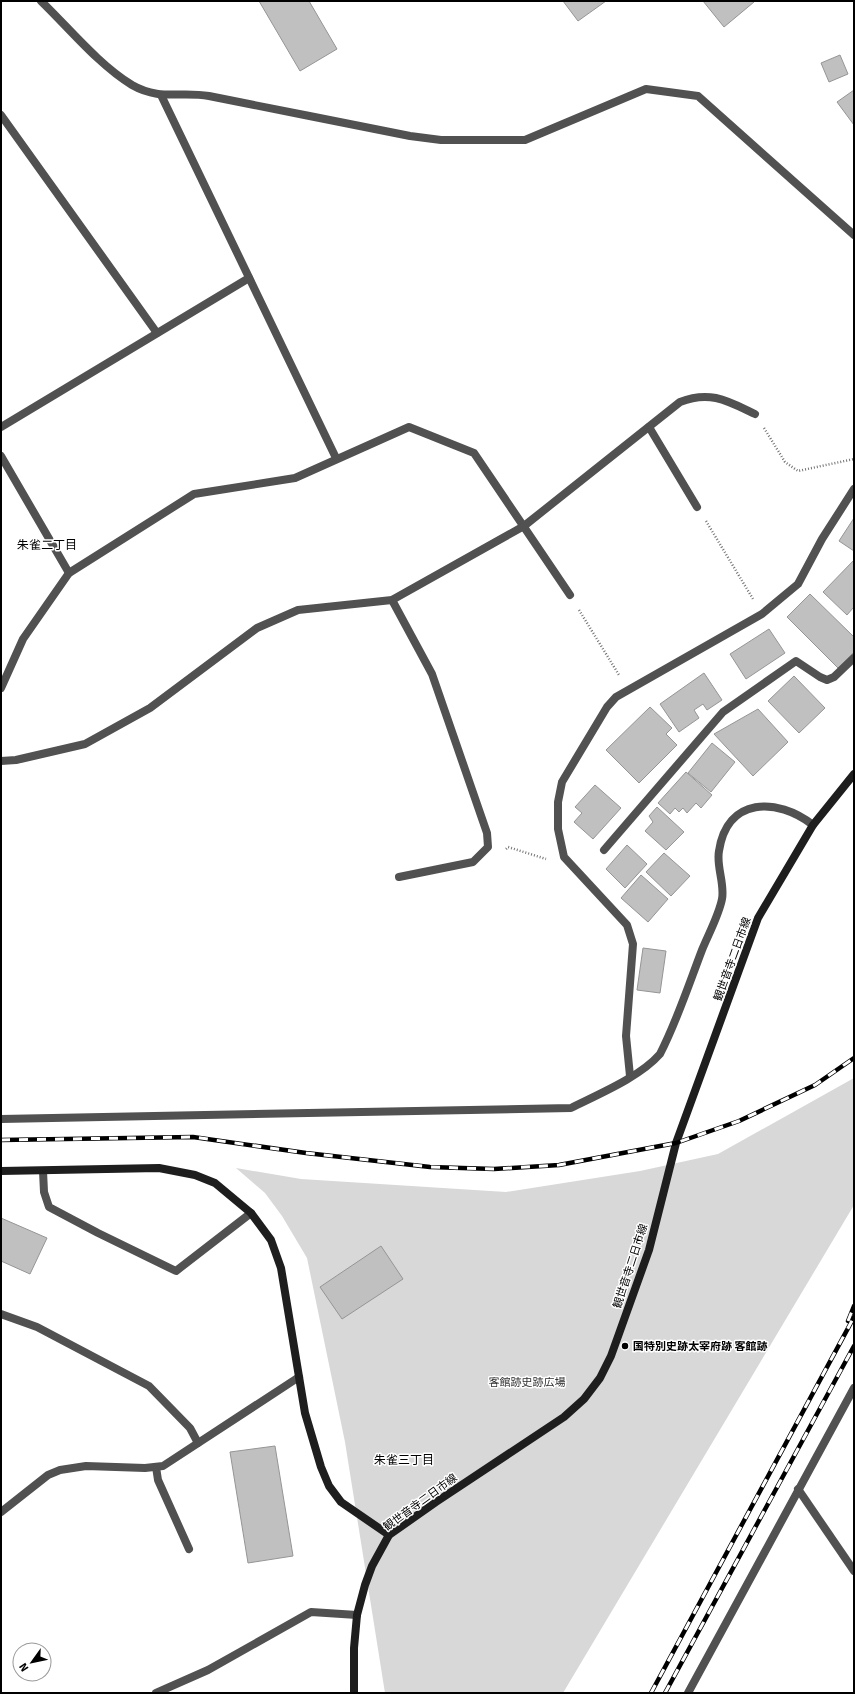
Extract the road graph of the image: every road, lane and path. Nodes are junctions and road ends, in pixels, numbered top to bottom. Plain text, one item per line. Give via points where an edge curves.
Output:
1 (41, 1) edge
2 (161, 95) junction
3 (1, 115) edge
4 (854, 235) edge
5 (249, 278) junction
6 (158, 333) junction
7 (755, 414) joint
8 (1, 427) edge
9 (648, 427) junction
10 (1, 457) edge
11 (336, 458) junction
12 (854, 459) edge
13 (854, 490) edge
14 (697, 507) joint
15 (524, 526) junction
16 (69, 573) junction
17 (570, 595) joint
18 (392, 600) junction
19 (762, 614) junction
20 (854, 658) edge
21 (1, 688) edge
22 (628, 690) junction
23 (1, 761) edge
24 (854, 774) edge
25 (813, 825) junction
26 (604, 850) dead end
27 (481, 854) junction
28 (564, 857) junction
29 (399, 878) dead end
30 (630, 1076) junction
31 (1, 1119) edge
32 (1, 1171) edge
33 (43, 1171) junction
34 (251, 1213) junction
35 (1, 1314) edge
36 (299, 1377) junction
37 (854, 1388) edge
38 (198, 1443) junction
39 (156, 1467) junction
40 (798, 1489) junction
41 (1, 1512) edge
42 (389, 1536) junction
43 (190, 1549) dead end
44 (854, 1571) edge
45 (357, 1615) junction
46 (156, 1693) edge
47 (354, 1693) edge
48 (688, 1693) edge

1 - 2 street via 107,66 132,84
2 - 4 street via 206,96 441,140 525,140 646,89 698,96
2 - 5 street
3 - 6 street
5 - 6 street
5 - 11 street
6 - 8 street
7 - 9 street via 727,400 691,398 680,402
7 - 12 path via 785,462 798,471
9 - 14 street
9 - 15 street
10 - 16 street
11 - 15 street via 409,427 474,453
11 - 16 street via 295,478 194,494
13 - 19 street via 822,539 798,584
14 - 19 path
15 - 17 street
15 - 18 street
16 - 21 street via 22,639
17 - 22 path
18 - 23 street via 298,610 257,628 150,708 85,744
18 - 27 street via 432,674 487,833 488,848
19 - 22 street
20 - 26 street via 834,677 827,680 796,661 723,712
22 - 28 street via 616,697 607,707 562,782 558,802 558,829
24 - 25 main road, 観世音寺二日市線
25 - 30 street via 800,815 765,806 751,807 731,820 722,834 718,853 722,899 720,906 660,1054 652,1063
25 - 42 main road, 観世音寺二日市線 via 758,918 676,1143 649,1250 611,1356 600,1378 584,1399 564,1417
27 - 28 path via 497,859 508,847 552,860
27 - 29 street via 473,862
28 - 30 street via 627,925 631,933 633,944 626,1036
30 - 31 street via 571,1108
32 - 33 main road
33 - 34 main road via 159,1168 176,1170 215,1183
33 - 34 street via 44,1192 49,1207 176,1271
34 - 36 main road via 271,1240 280,1263
35 - 38 street via 37,1327 149,1386 190,1428
36 - 38 street
36 - 42 main road via 305,1413 330,1486 341,1502
37 - 40 street
38 - 39 street via 163,1466
39 - 41 street via 86,1466 60,1470 48,1475
39 - 43 street via 158,1480
40 - 44 street
40 - 48 street
42 - 45 main road, 観世音寺二日市線 via 372,1566
45 - 46 street via 311,1612 208,1670
45 - 47 main road, 観世音寺二日市線

